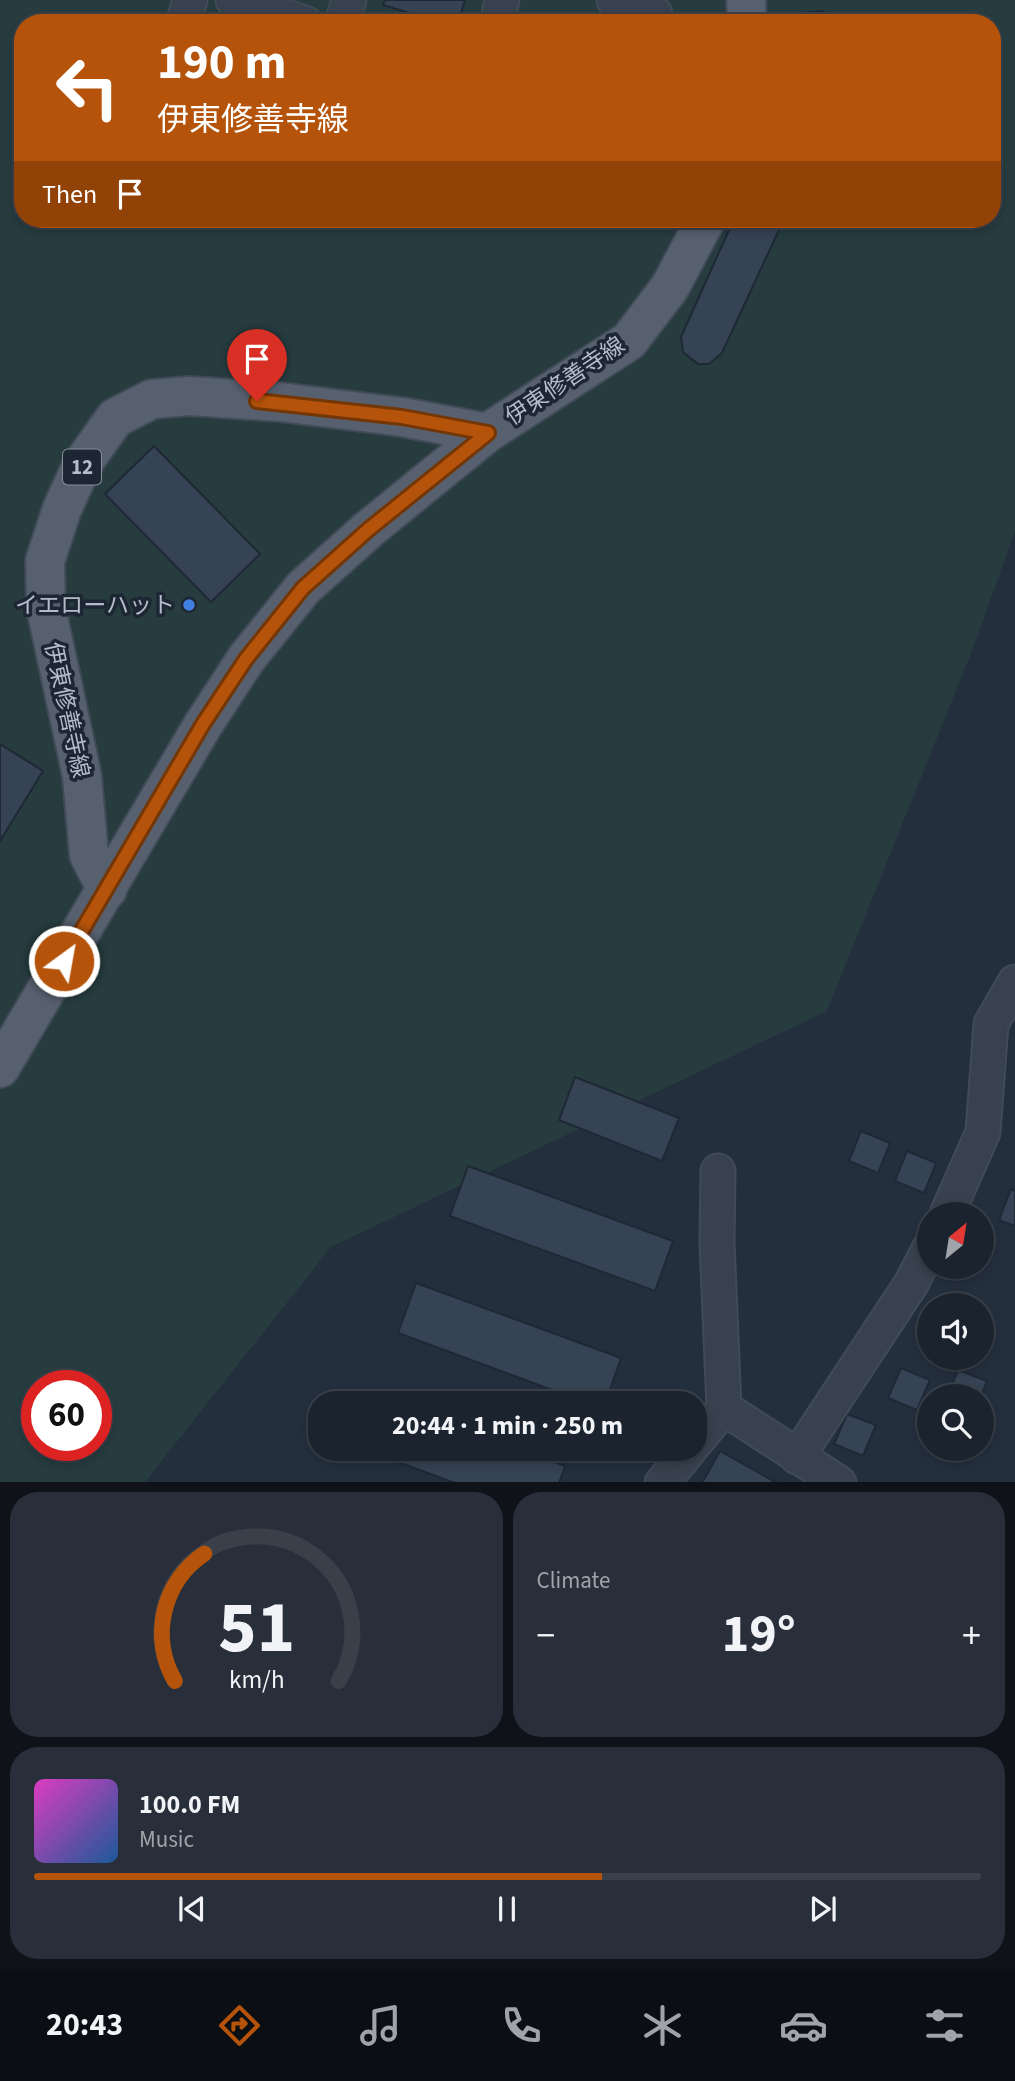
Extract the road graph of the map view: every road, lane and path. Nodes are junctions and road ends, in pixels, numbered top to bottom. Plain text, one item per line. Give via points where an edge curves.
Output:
1 (233, 0) edge
2 (614, 0) edge
3 (277, 14) edge
4 (654, 14) edge
5 (701, 228) edge
6 (488, 433) junction
7 (107, 890) junction
8 (1015, 982) edge
9 (0, 1068) edge
10 (719, 1171) dead end
11 (952, 1202) edge
12 (917, 1272) edge
13 (724, 1408) junction
14 (707, 1429) edge
15 (797, 1457) junction
16 (680, 1461) edge
17 (662, 1482) edge
18 (839, 1482) edge

1 - 3 street
2 - 4 street
5 - 6 main road, 伊東修善寺線 via 670,287 629,341
6 - 7 main road, 伊東修善寺線 via 303,588 246,659 203,724
6 - 7 main road, 伊東修善寺線 / 12 via 402,417 190,396 152,400 115,418 83,463 45,561 46,608 82,776 89,855
7 - 9 main road, 伊東修善寺線
8 - 11 street via 990,1024 983,1132
10 - 13 street
12 - 15 street
13 - 14 street
13 - 15 street
15 - 18 street
16 - 17 street

